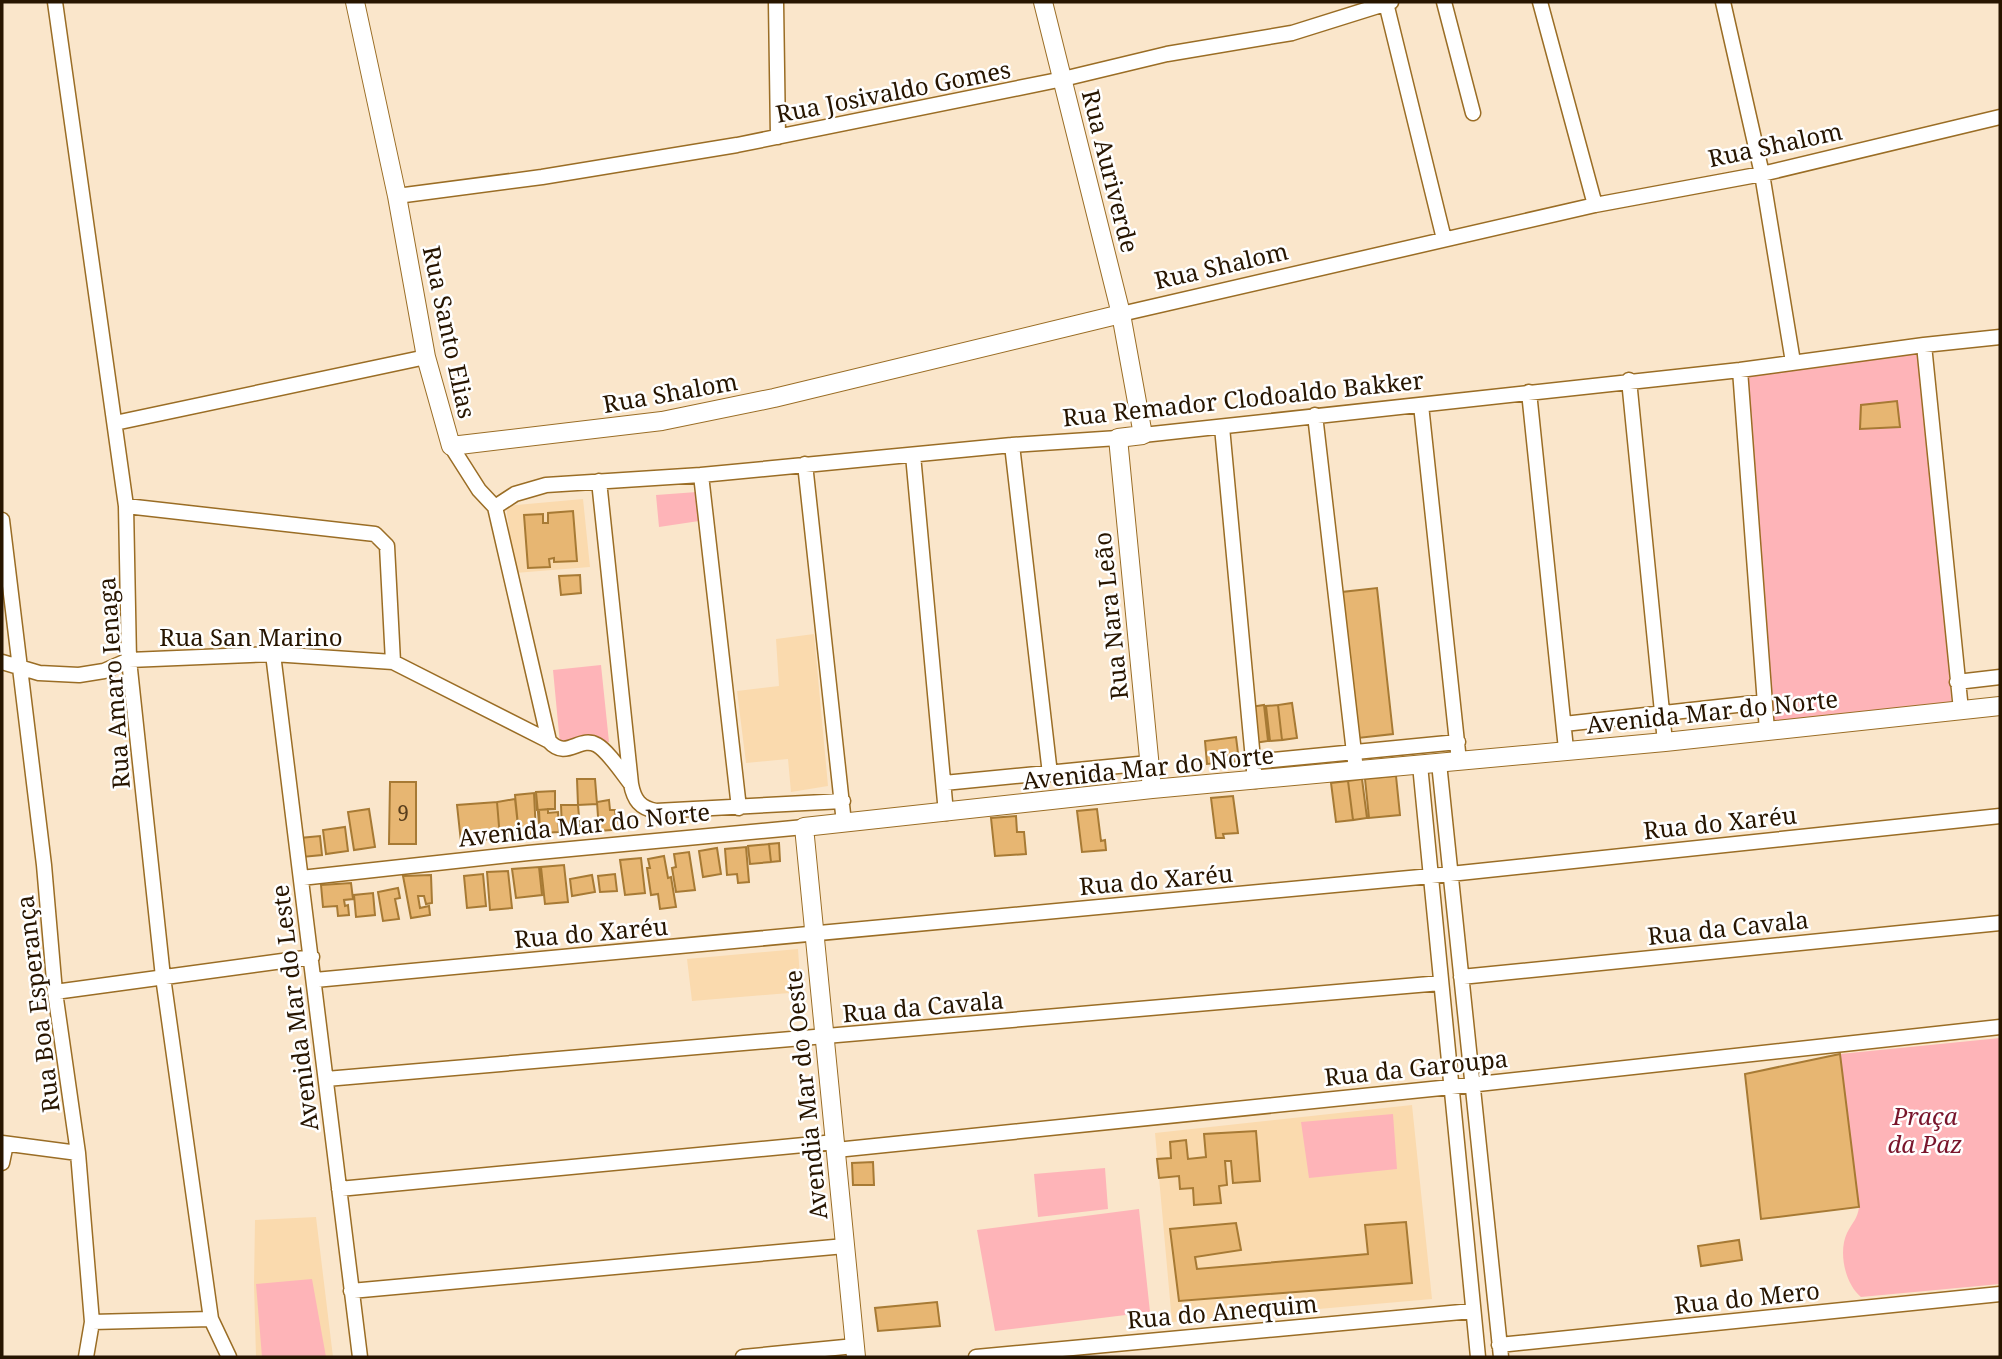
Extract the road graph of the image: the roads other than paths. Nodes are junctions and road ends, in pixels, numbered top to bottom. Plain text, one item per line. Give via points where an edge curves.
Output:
1 (55, 2) edge
2 (355, 2) edge
3 (776, 2) edge
4 (1043, 2) edge
5 (1444, 2) edge
6 (1540, 2) edge
7 (1723, 2) edge
8 (1388, 3) edge
9 (1063, 79) junction
10 (1472, 113) dead end
11 (2000, 117) edge
12 (778, 137) junction
13 (1762, 174) junction
14 (397, 197) junction
15 (1595, 205) junction
16 (1444, 239) junction
17 (1121, 314) junction
18 (2000, 337) edge
19 (1924, 345) junction
20 (426, 357) junction
21 (1793, 362) junction
22 (1740, 370) junction
23 (1629, 380) junction
24 (1529, 392) junction
25 (1422, 405) junction
26 (1315, 415) junction
27 (115, 423) junction
28 (1222, 427) junction
29 (1143, 435) junction
30 (1118, 438) junction
31 (1012, 445) junction
32 (451, 446) junction
33 (912, 455) junction
34 (805, 464) junction
35 (701, 475) junction
36 (599, 481) junction
37 (126, 506) junction
38 (495, 507) junction
39 (2, 520) edge
40 (273, 654) junction
41 (129, 660) junction
42 (2, 662) edge
43 (393, 662) junction
44 (20, 666) junction
45 (2000, 677) edge
46 (1957, 682) junction
47 (1764, 702) junction
48 (2000, 706) edge
49 (1961, 710) junction
50 (1663, 714) junction
51 (1564, 723) junction
52 (1767, 731) junction
53 (549, 741) junction
54 (1665, 741) junction
55 (1458, 742) junction
56 (1566, 749) junction
57 (1459, 761) junction
58 (1253, 762) junction
59 (1355, 762) junction
60 (1149, 763) junction
61 (1439, 763) junction
62 (1419, 765) junction
63 (1049, 774) junction
64 (1255, 781) junction
65 (944, 783) junction
66 (632, 789) junction
67 (1152, 789) junction
68 (843, 801) junction
69 (739, 808) junction
70 (946, 813) junction
71 (2000, 816) edge
72 (844, 823) junction
73 (804, 827) junction
74 (1449, 873) junction
75 (1432, 876) junction
76 (301, 878) junction
77 (2000, 923) edge
78 (814, 935) junction
79 (312, 957) junction
80 (1461, 976) junction
81 (163, 977) junction
82 (315, 980) junction
83 (1441, 984) junction
84 (55, 992) junction
85 (2000, 1027) edge
86 (823, 1038) junction
87 (326, 1079) junction
88 (1472, 1084) junction
89 (1451, 1087) junction
90 (4, 1143) edge
91 (836, 1146) junction
92 (78, 1153) junction
93 (2, 1163) edge
94 (339, 1189) junction
95 (845, 1246) junction
96 (351, 1291) junction
97 (2000, 1294) edge
98 (1472, 1311) junction
99 (211, 1319) junction
100 (92, 1322) junction
101 (1500, 1351) edge
102 (855, 1352) edge
103 (86, 1357) edge
104 (229, 1357) edge
105 (360, 1357) edge
106 (743, 1357) edge
107 (976, 1357) edge
108 (1478, 1357) edge

1 - 27 street, Rua Amaro Ienaga
2 - 14 street, Rua Santo Elias
3 - 12 street
4 - 9 street, Rua Auriverde
5 - 10 street
6 - 15 street
7 - 13 street
8 - 9 street, Rua Josivaldo Gomes via 1292,33 1167,54
8 - 16 street
9 - 12 street, Rua Josivaldo Gomes
9 - 17 street, Rua Auriverde
11 - 13 street, Rua Shalom
12 - 14 street, Rua Josivaldo Gomes
13 - 15 street, Rua Shalom
13 - 21 street
14 - 20 street, Rua Santo Elias
15 - 16 street, Rua Shalom
16 - 17 street, Rua Shalom
17 - 29 street, Rua Auriverde
17 - 32 street, Rua Shalom via 675,418
18 - 19 street, Rua Remador Clodoaldo Bakker
19 - 21 street, Rua Remador Clodoaldo Bakker
19 - 46 street
20 - 27 street
20 - 32 street, Rua Santo Elias
21 - 22 street, Rua Remador Clodoaldo Bakker
22 - 23 street, Rua Remador Clodoaldo Bakker
22 - 47 street
23 - 24 street, Rua Remador Clodoaldo Bakker
23 - 50 street
24 - 25 street, Rua Remador Clodoaldo Bakker
24 - 51 street
25 - 26 street, Rua Remador Clodoaldo Bakker
25 - 55 street
26 - 28 street, Rua Remador Clodoaldo Bakker
26 - 59 street
27 - 37 street, Rua Amaro Ienaga
28 - 29 street, Rua Remador Clodoaldo Bakker
28 - 58 street
29 - 30 street, Rua Remador Clodoaldo Bakker
30 - 31 street, Rua Remador Clodoaldo Bakker
30 - 60 street, Rua Nara Leão
31 - 33 street, Rua Remador Clodoaldo Bakker
31 - 63 street
32 - 38 street, Rua Santo Elias
33 - 34 street, Rua Remador Clodoaldo Bakker
33 - 65 street
34 - 35 street, Rua Remador Clodoaldo Bakker
34 - 68 street
35 - 36 street, Rua Remador Clodoaldo Bakker
35 - 69 street
36 - 38 street, Rua Remador Clodoaldo Bakker via 530,488
36 - 66 street
37 - 41 street, Rua Amaro Ienaga
37 - 43 street via 375,534 387,546
38 - 53 street, Rua Santo Elias
39 - 44 street, Rua Boa Esperança
40 - 41 street, Rua San Marino
40 - 43 street, Rua San Marino
40 - 76 street, Avenida Mar do Leste
41 - 44 street, Rua San Marino via 79,675 38,673
41 - 81 street, Rua Amaro Ienaga
42 - 44 street, Rua San Marino
43 - 53 street, Rua San Marino
44 - 84 street, Rua Boa Esperança
45 - 46 street
46 - 49 street
47 - 50 street
47 - 52 street
48 - 49 street, Avenida Mar do Norte
49 - 52 street, Avenida Mar do Norte
50 - 51 street
50 - 54 street
51 - 56 street
52 - 54 street, Avenida Mar do Norte
53 - 66 street, Rua San Marino via 563,750 595,744
54 - 56 street, Avenida Mar do Norte
55 - 57 street
55 - 59 street
56 - 57 street, Avenida Mar do Norte
57 - 61 street, Avenida Mar do Norte
58 - 59 street
58 - 64 street
59 - 62 street, Avenida Mar do Norte
59 - 64 street, Avenida Mar do Norte
60 - 63 street
60 - 67 street, Rua Nara Leão
61 - 62 street, Avenida Mar do Norte
61 - 74 street
62 - 75 street
63 - 65 street
64 - 67 street, Avenida Mar do Norte
65 - 70 street
66 - 69 street via 639,804 656,811
67 - 70 street, Avenida Mar do Norte
68 - 69 street
68 - 72 street
70 - 72 street, Avenida Mar do Norte
71 - 74 street, Rua do Xaréu
72 - 73 street, Avenida Mar do Norte
73 - 76 street, Avenida Mar do Norte
73 - 78 street, Avendia Mar do Oeste
74 - 75 street, Rua do Xaréu
74 - 80 street
75 - 78 street, Rua do Xaréu
75 - 83 street
76 - 79 street, Avenida Mar do Leste
77 - 80 street, Rua da Cavala
78 - 82 street, Rua do Xaréu
78 - 86 street, Avendia Mar do Oeste
79 - 81 street
79 - 82 street, Avenida Mar do Leste
80 - 88 street
81 - 84 street
81 - 99 street, Rua Amaro Ienaga
82 - 87 street, Avenida Mar do Leste
83 - 86 street, Rua da Cavala
83 - 89 street
84 - 92 street, Rua Boa Esperança
85 - 88 street, Rua da Garoupa
86 - 87 street, Rua da Cavala
86 - 91 street, Avendia Mar do Oeste
87 - 94 street, Avenida Mar do Leste
88 - 89 street, Rua da Garoupa
88 - 101 street
89 - 91 street, Rua da Garoupa
89 - 98 street
90 - 92 street
90 - 93 street
91 - 94 street, Rua da Garoupa
91 - 95 street, Avendia Mar do Oeste
92 - 100 street, Rua Boa Esperança
94 - 96 street, Avenida Mar do Leste
95 - 96 street
95 - 102 street, Avendia Mar do Oeste
96 - 105 street, Avenida Mar do Leste
97 - 101 street, Rua do Mero
98 - 107 street, Rua do Anequim
98 - 108 street
99 - 100 street
99 - 104 street, Rua Amaro Ienaga
100 - 103 street, Rua Boa Esperança
102 - 106 street

